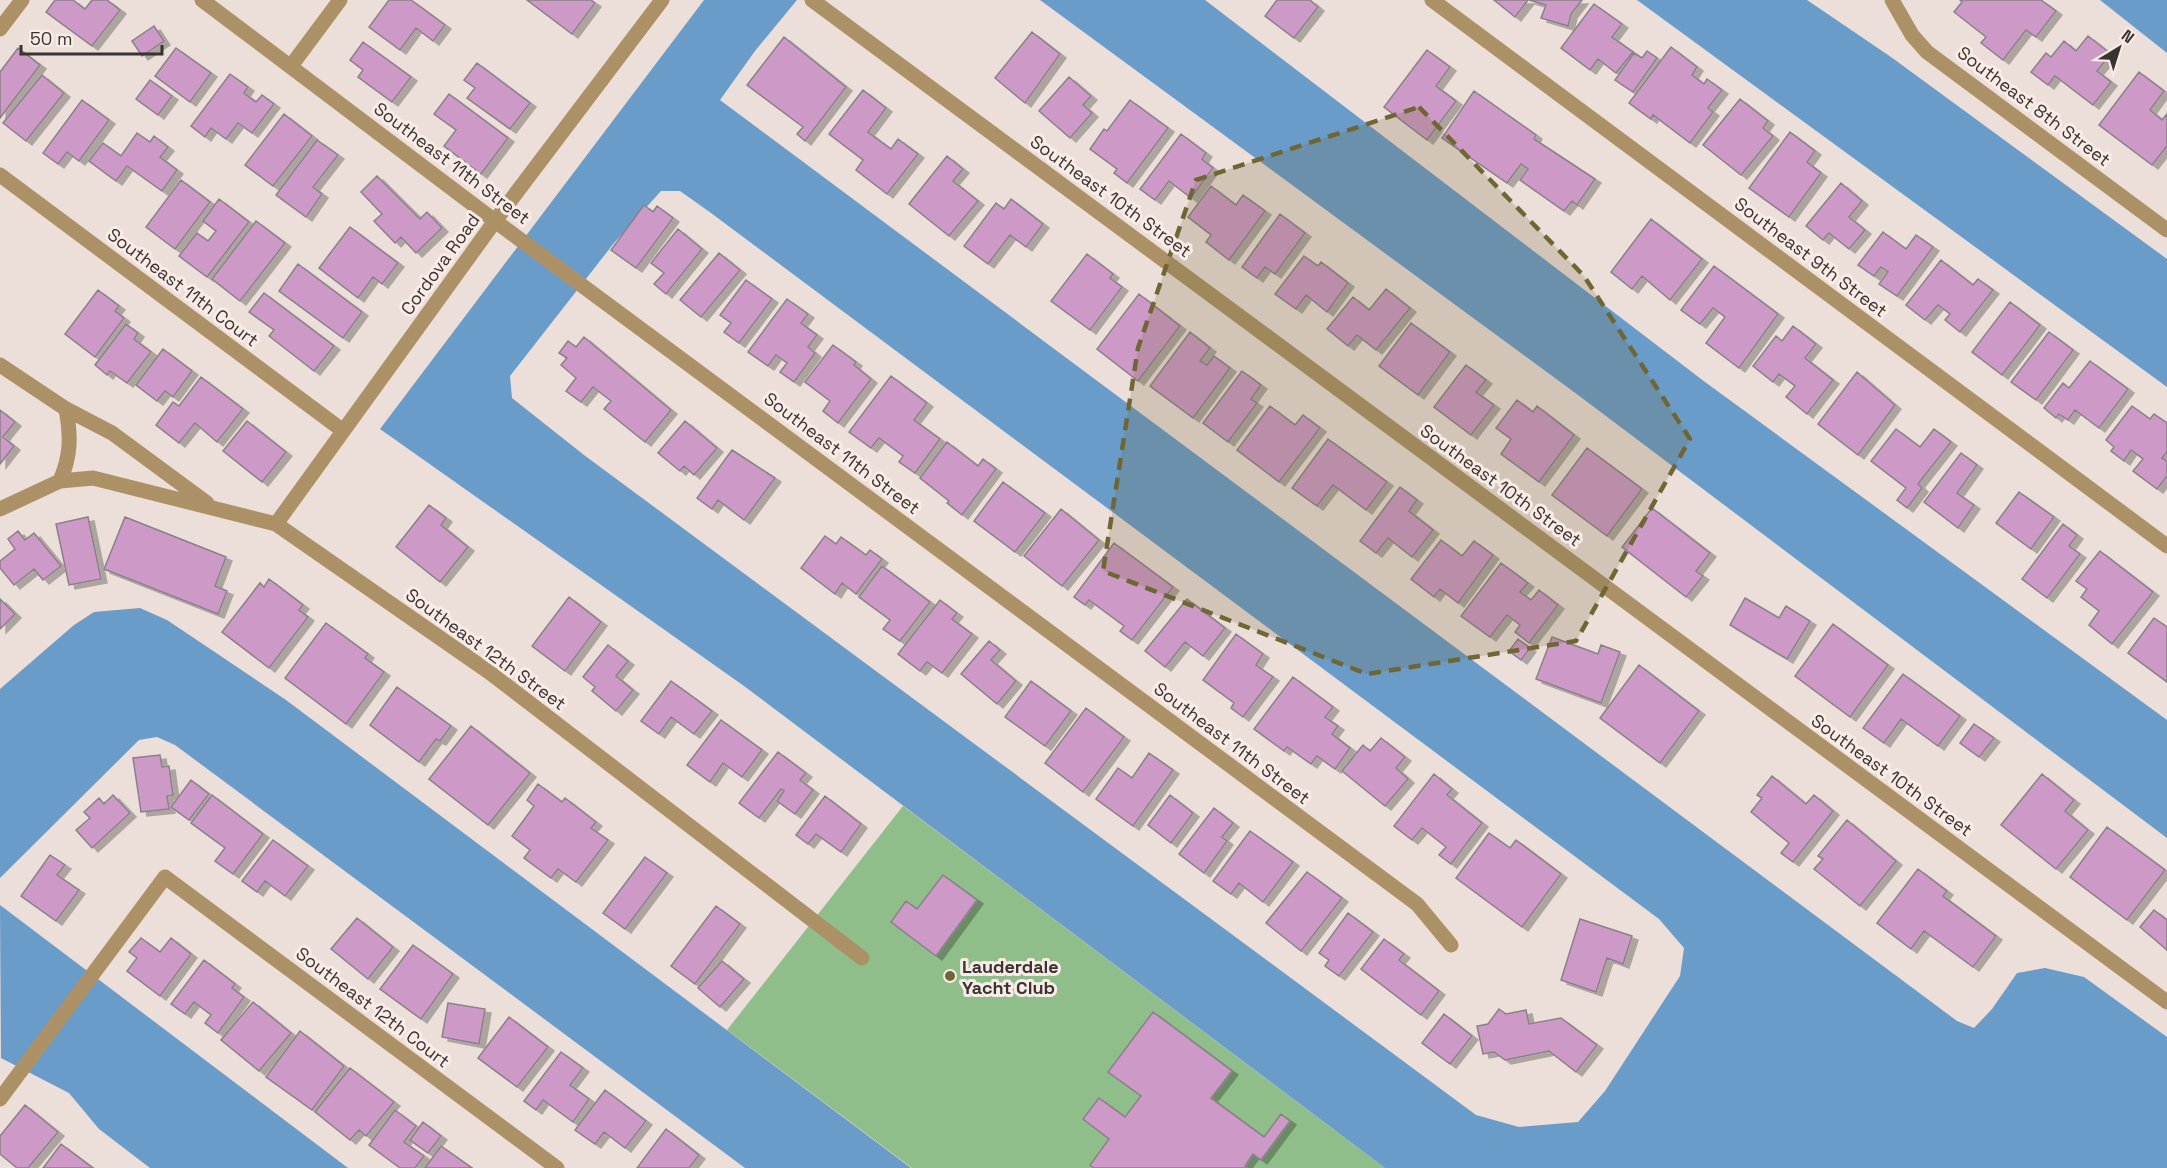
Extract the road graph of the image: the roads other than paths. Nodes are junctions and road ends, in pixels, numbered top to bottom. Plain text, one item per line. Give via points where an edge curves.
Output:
1 (22, 0) edge
2 (202, 0) edge
3 (339, 0) edge
4 (662, 0) edge
5 (1432, 0) edge
6 (1892, 0) edge
7 (814, 1) edge
8 (0, 29) edge
9 (291, 66) junction
10 (0, 175) edge
11 (495, 221) junction
12 (2167, 230) edge
13 (0, 366) edge
14 (66, 409) junction
15 (342, 430) junction
16 (60, 482) junction
17 (214, 508) junction
18 (0, 509) edge
19 (276, 524) junction
20 (2167, 546) edge
21 (1451, 945) dead end
22 (862, 958) dead end
23 (2167, 1002) edge
24 (0, 1099) edge
25 (557, 1168) edge

1 - 8 street
2 - 9 street, Southeast 11th Street
3 - 9 street
4 - 11 street, Cordova Road
5 - 20 street, Southeast 9th Street
6 - 12 street, Southeast 8th Street via 1927,52
7 - 23 street, Southeast 10th Street
9 - 11 street, Southeast 11th Street
10 - 15 street, Southeast 11th Court
11 - 15 street, Cordova Road
11 - 21 street, Southeast 11th Street via 1417,904
13 - 14 street, Southeast 12th Street
14 - 16 street via 72,440
14 - 17 street, Southeast 12th Street via 112,433
15 - 19 street, Cordova Road
16 - 17 street via 93,478
16 - 18 street
17 - 19 street, Southeast 12th Street
19 - 22 street, Southeast 12th Street via 489,672
24 - 25 street, Southeast 12th Court via 165,877

